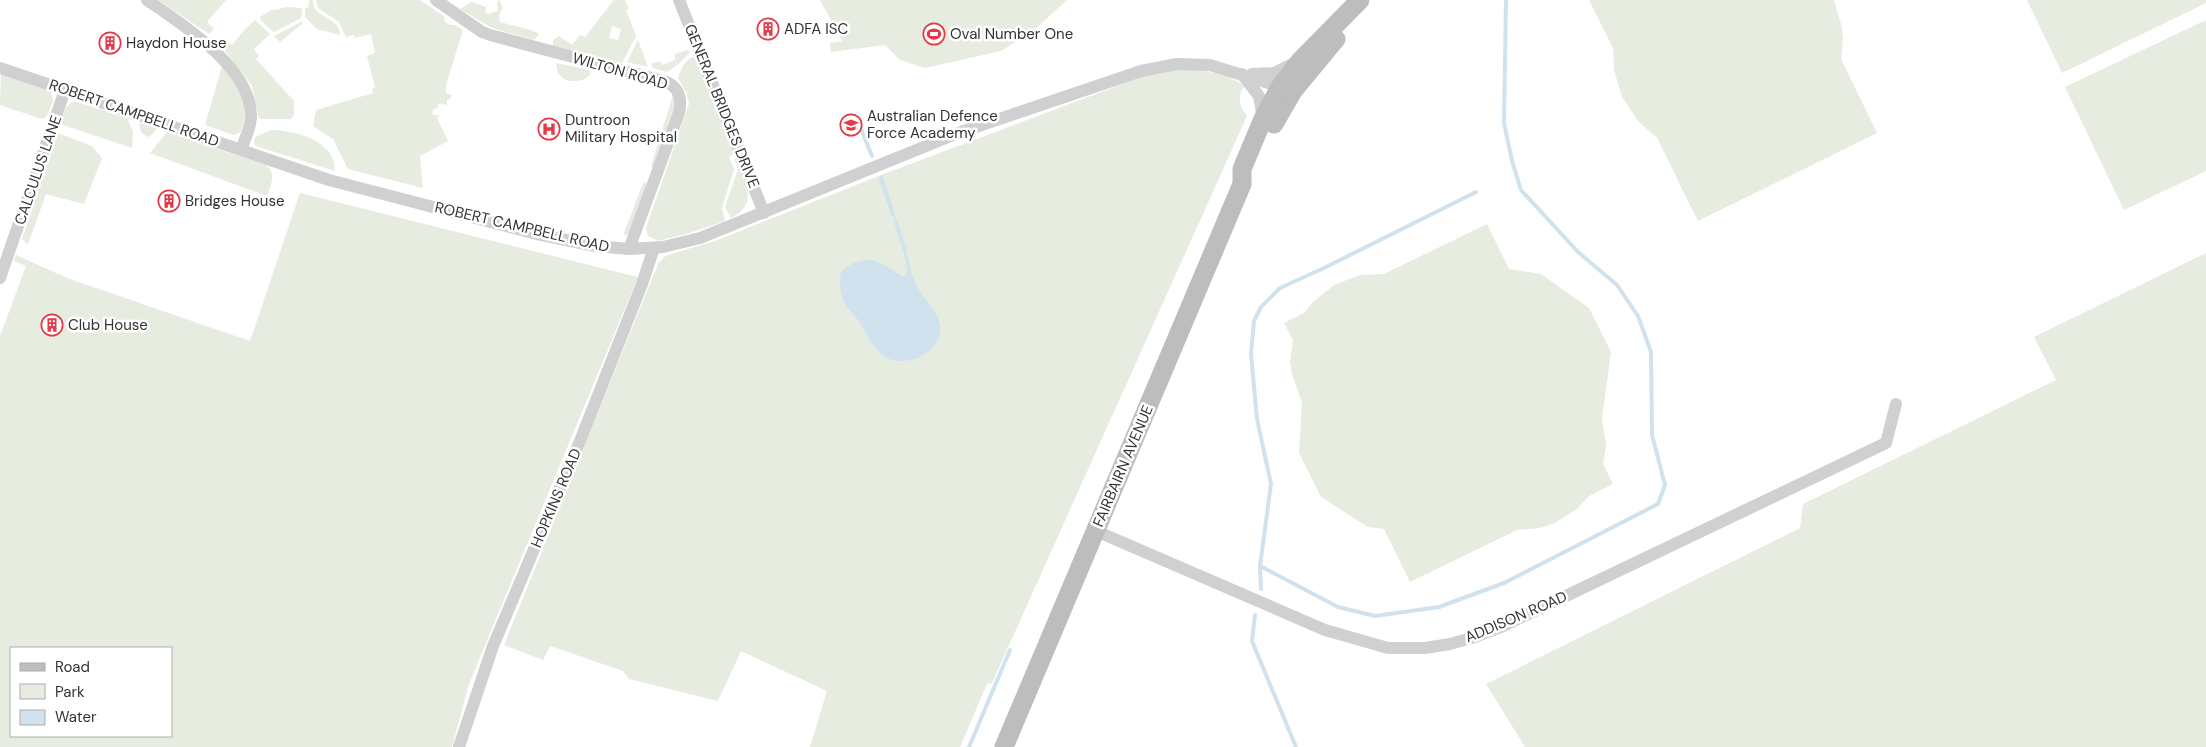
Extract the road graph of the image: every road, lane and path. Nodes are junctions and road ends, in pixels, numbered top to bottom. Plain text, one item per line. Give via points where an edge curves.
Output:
1 (147, 0) edge
2 (436, 0) edge
3 (679, 0) edge
4 (1360, 0) edge
5 (1372, 0) edge
6 (1300, 61) junction
7 (0, 68) edge
8 (1242, 74) junction
9 (1286, 89) junction
10 (65, 90) junction
11 (1263, 119) junction
12 (241, 150) junction
13 (1242, 184) junction
14 (764, 213) junction
15 (654, 248) junction
16 (629, 249) junction
17 (0, 278) edge
18 (1896, 404) dead end
19 (1096, 531) junction
20 (459, 747) edge
21 (1004, 747) edge

1 - 12 street via 209,46 242,84 251,117
2 - 16 street, WILTON ROAD via 485,33 667,82 675,88 680,97 679,113
3 - 14 street, GENERAL BRIDGES DRIVE
4 - 6 main road, FAIRBAIRN AVENUE
5 - 9 main road, FAIRBAIRN AVENUE
6 - 8 street, ROBERT CAMPBELL ROAD via 1274,74
6 - 9 main road, FAIRBAIRN AVENUE
7 - 10 street, ROBERT CAMPBELL ROAD
8 - 9 street, ROBERT CAMPBELL ROAD
8 - 11 street via 1259,96
8 - 14 street, ROBERT CAMPBELL ROAD via 1210,65 1177,64 1141,71 958,133
9 - 11 main road, FAIRBAIRN AVENUE
9 - 13 main road, FAIRBAIRN AVENUE via 1276,120 1251,174
10 - 12 street, ROBERT CAMPBELL ROAD
10 - 17 street, CALCULUS LANE
11 - 13 main road, FAIRBAIRN AVENUE via 1242,169
12 - 16 street, ROBERT CAMPBELL ROAD via 336,182 479,219 585,244
13 - 19 main road, FAIRBAIRN AVENUE
14 - 15 street, ROBERT CAMPBELL ROAD via 700,238
15 - 16 street, ROBERT CAMPBELL ROAD
15 - 20 street, HOPKINS ROAD via 582,436 493,646
18 - 19 street, ADDISON ROAD via 1886,443 1501,627 1475,637 1425,648 1388,648 1325,630
19 - 21 main road, FAIRBAIRN AVENUE

